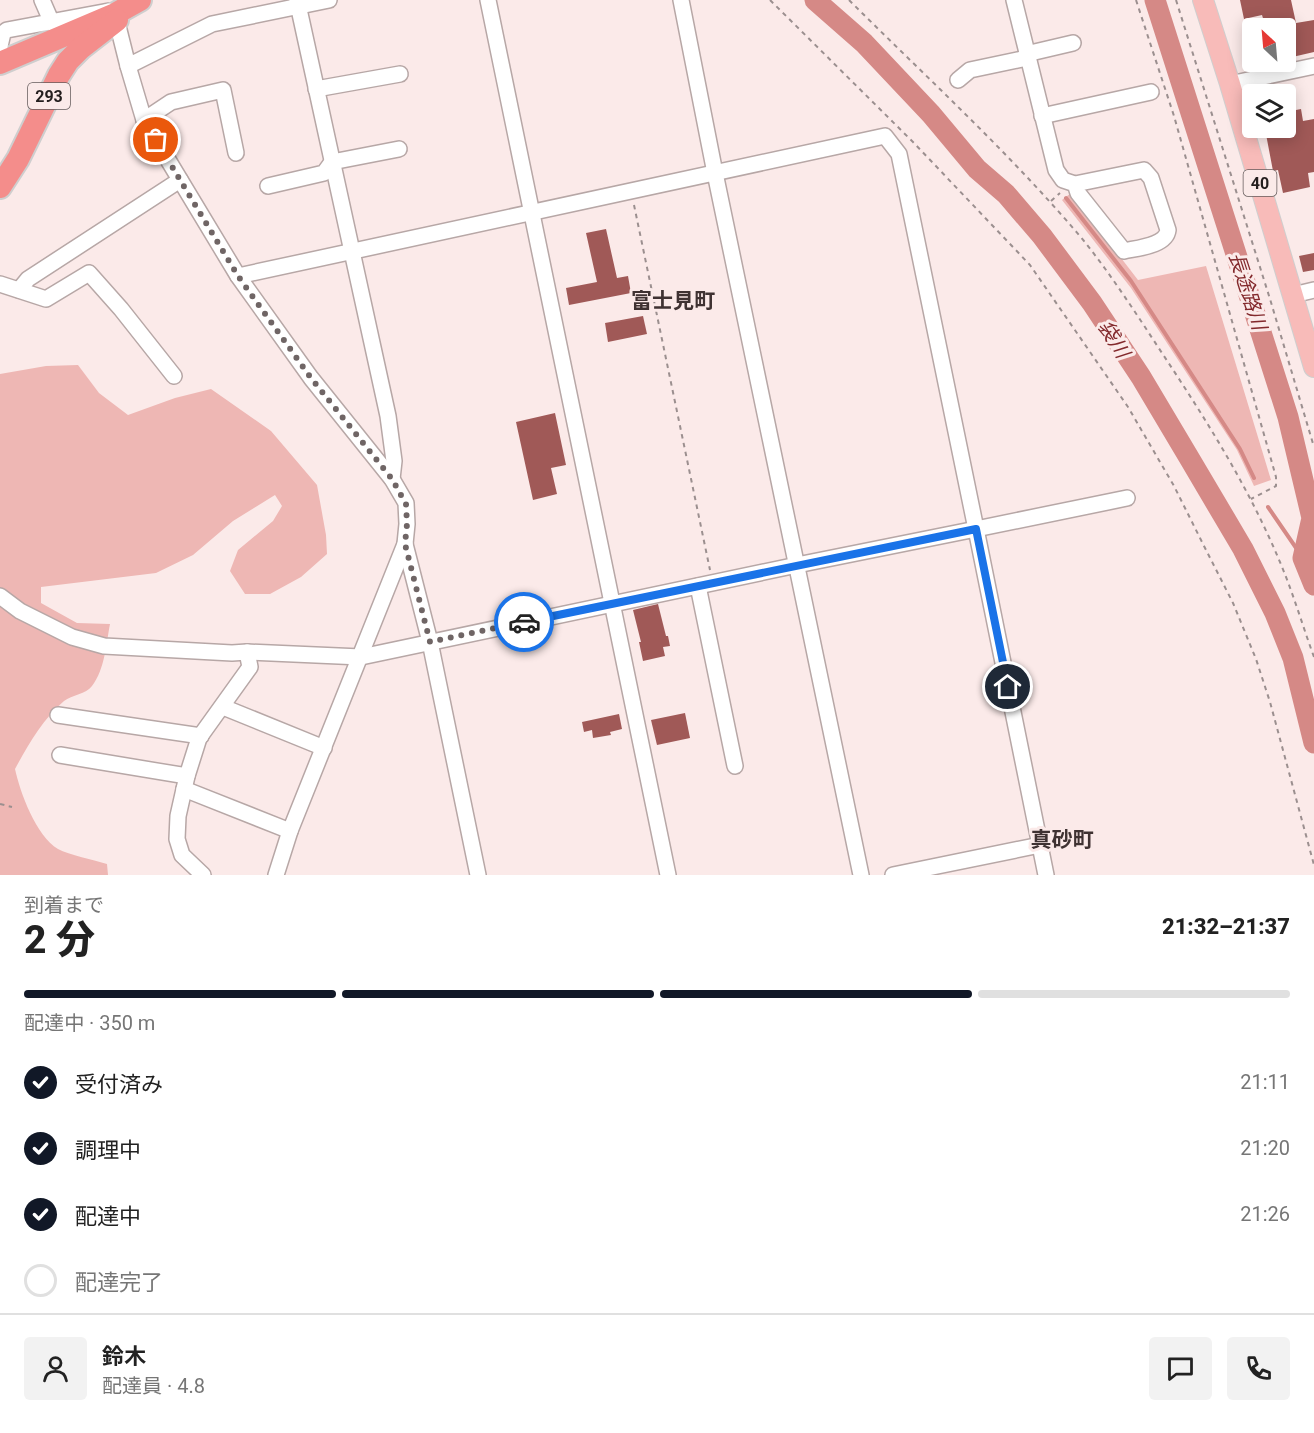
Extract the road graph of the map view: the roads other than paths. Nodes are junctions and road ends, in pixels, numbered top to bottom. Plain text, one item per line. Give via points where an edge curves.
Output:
1 (42, 0) edge
2 (329, 0) edge
3 (488, 0) edge
4 (681, 0) edge
5 (1014, 0) edge
6 (1203, 0) edge
7 (298, 3) edge
8 (125, 10) edge
9 (52, 23) junction
10 (1073, 43) dead end
11 (0, 46) edge
12 (1026, 56) junction
13 (0, 63) edge
14 (128, 66) junction
15 (1314, 66) edge
16 (400, 75) dead end
17 (958, 80) dead end
18 (1230, 84) junction
19 (316, 89) junction
20 (1151, 92) dead end
21 (1042, 116) junction
22 (144, 120) junction
23 (399, 149) dead end
24 (236, 153) dead end
25 (332, 162) junction
26 (714, 173) junction
27 (180, 180) junction
28 (1075, 184) junction
29 (0, 186) edge
30 (268, 186) dead end
31 (531, 211) junction
32 (351, 252) junction
33 (238, 276) junction
34 (0, 284) edge
35 (19, 290) junction
36 (1314, 290) edge
37 (1293, 295) junction
38 (1314, 367) edge
39 (174, 376) dead end
40 (392, 479) junction
41 (1128, 498) dead end
42 (976, 529) junction
43 (405, 544) junction
44 (797, 565) junction
45 (705, 585) junction
46 (0, 596) edge
47 (613, 604) junction
48 (430, 642) junction
49 (246, 652) junction
50 (361, 657) junction
51 (223, 707) junction
52 (58, 715) dead end
53 (201, 736) junction
54 (324, 748) junction
55 (60, 755) dead end
56 (735, 766) dead end
57 (186, 782) junction
58 (290, 831) junction
59 (1040, 844) junction
60 (203, 875) edge
61 (276, 875) edge
62 (478, 875) edge
63 (668, 875) edge
64 (861, 875) edge
65 (893, 875) edge
66 (1046, 875) edge

1 - 9 street
2 - 7 street
3 - 31 street
4 - 26 street
5 - 12 street
6 - 18 main road, 40
7 - 14 street via 212,24
7 - 19 street
8 - 9 street
8 - 13 highway
8 - 14 street
8 - 29 highway, 293 via 68,61
9 - 11 street via 7,30
10 - 12 street
12 - 17 street via 970,70
12 - 21 street
14 - 22 street
15 - 18 street
16 - 19 street
18 - 37 main road, 40
19 - 25 street
20 - 21 street
21 - 28 street via 1056,170 1063,180
22 - 24 street via 171,102 223,90
22 - 27 street
23 - 25 street
25 - 30 street via 324,173
25 - 32 street
26 - 31 street
26 - 42 street via 885,136 898,154
26 - 44 street
27 - 33 street
27 - 35 street via 28,279
28 - 28 street via 1144,170 1167,235 1162,241 1124,251
31 - 32 street
31 - 47 street
32 - 33 street
32 - 40 street via 388,416 394,460
33 - 40 street via 311,378
34 - 35 street
35 - 39 street via 46,299 89,273
36 - 37 street
37 - 38 main road, 40
40 - 43 street via 406,504
41 - 42 street
42 - 44 street
42 - 59 street
43 - 48 street
43 - 50 street
44 - 45 street
44 - 64 street
45 - 47 street
45 - 56 street
46 - 49 street via 20,611 72,637 104,646
47 - 48 street
47 - 63 street
48 - 50 street
48 - 62 street
49 - 50 street
49 - 51 street via 250,667
50 - 54 street
51 - 53 street
51 - 54 street
52 - 53 street
53 - 57 street
54 - 58 street
55 - 57 street
57 - 58 street
57 - 60 street via 177,839 182,855
58 - 61 street
59 - 65 street
59 - 66 street

